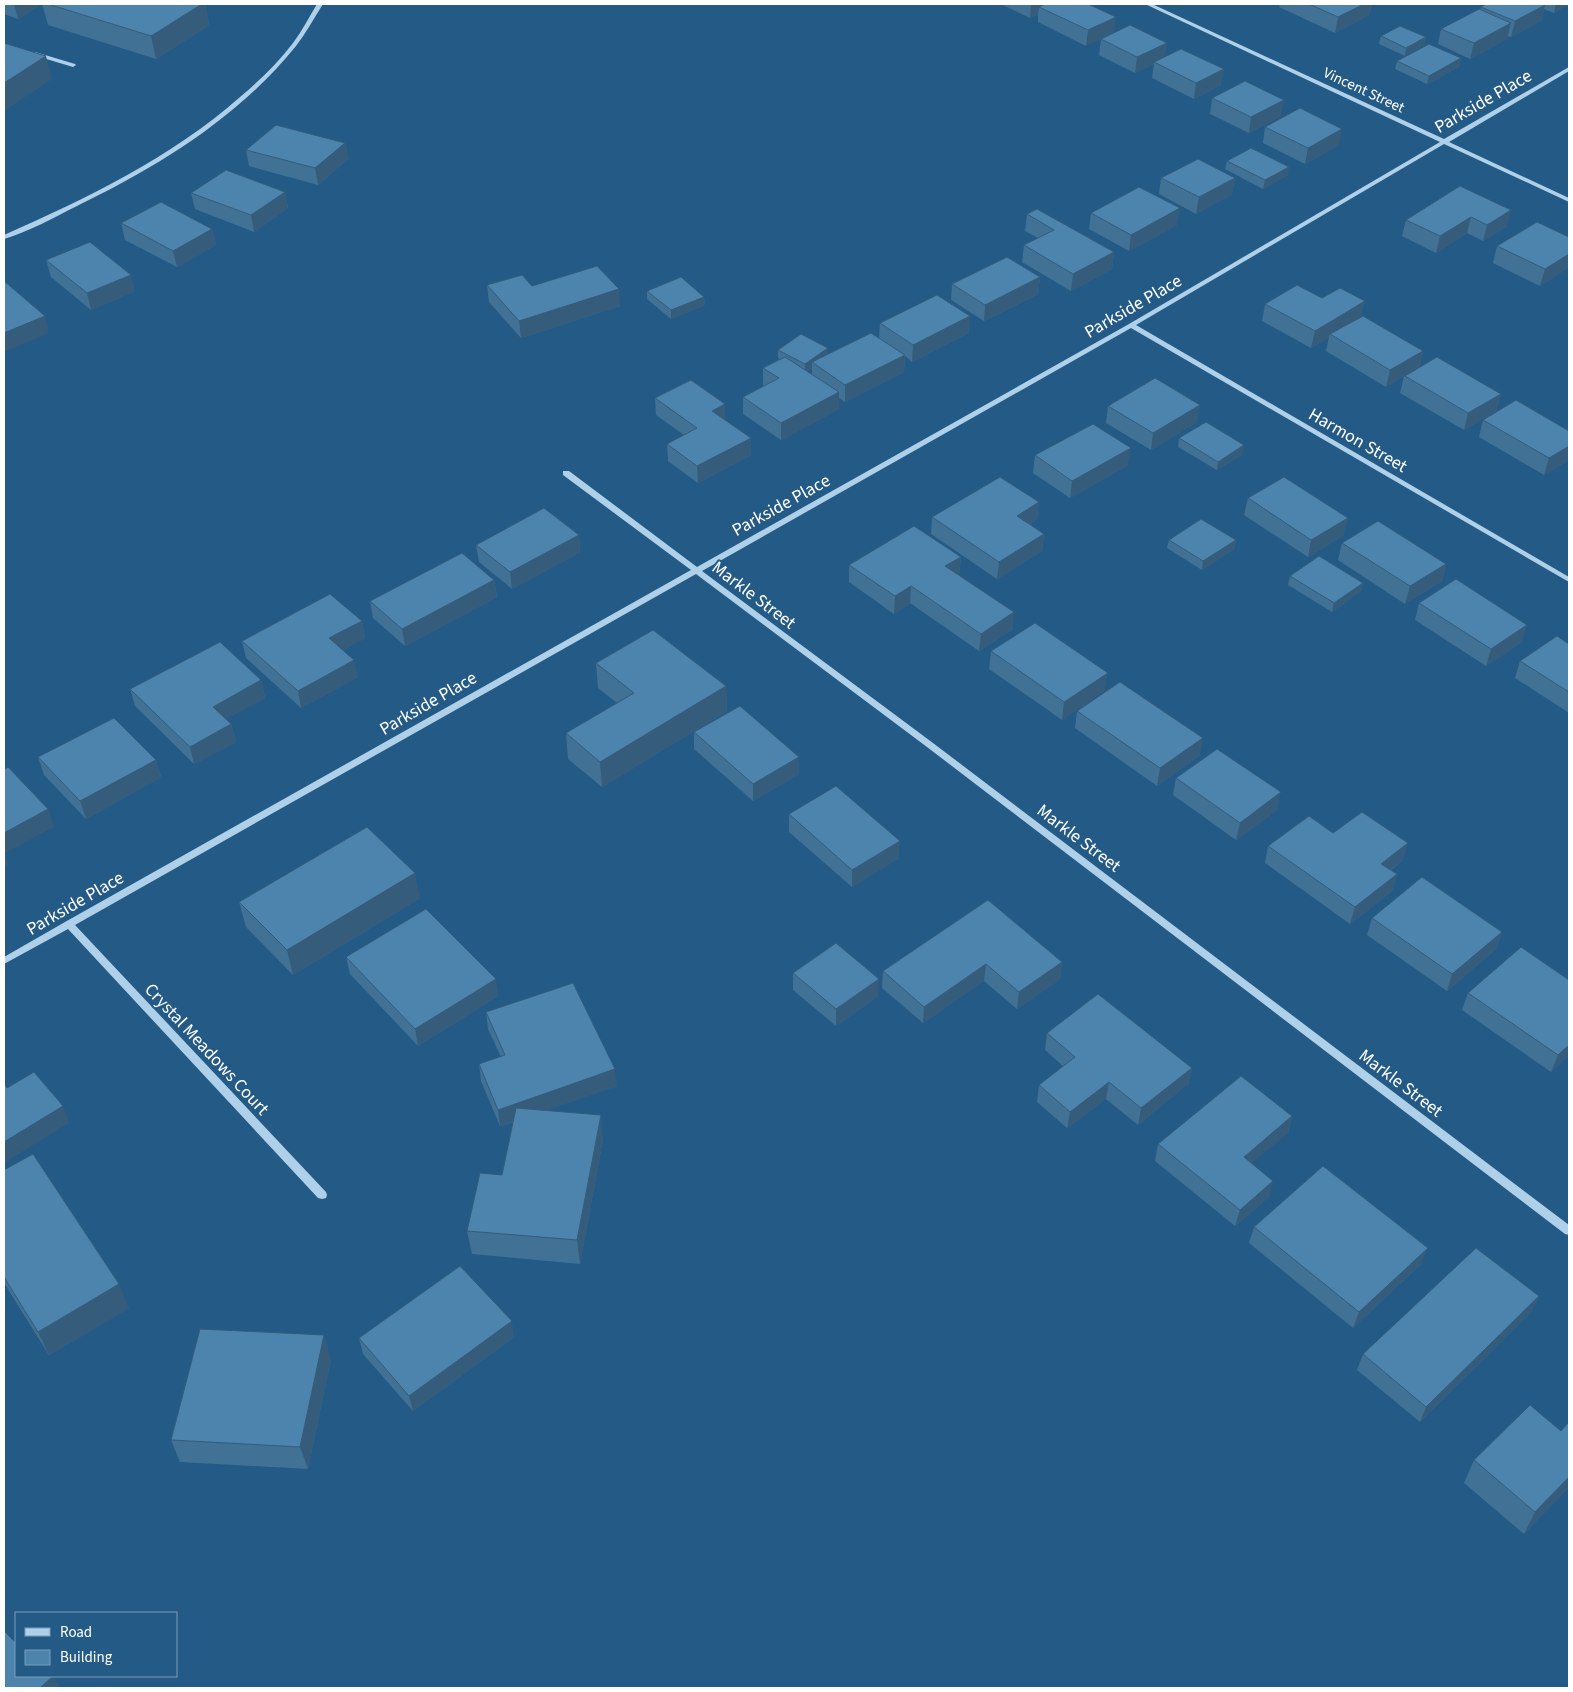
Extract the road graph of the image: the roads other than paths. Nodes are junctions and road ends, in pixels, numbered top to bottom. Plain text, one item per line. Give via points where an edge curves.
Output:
1 (320, 4) edge
2 (1148, 4) edge
3 (30, 53) edge
4 (72, 65) dead end
5 (1569, 69) edge
6 (1445, 140) junction
7 (1569, 200) edge
8 (4, 237) edge
9 (1131, 325) junction
10 (566, 473) dead end
11 (693, 570) junction
12 (1569, 580) edge
13 (68, 924) junction
14 (4, 960) edge
15 (322, 1195) dead end
16 (1569, 1232) edge

1 - 8 street via 309,24 270,72 212,123 124,180
2 - 6 street, Vincent Street
3 - 4 street
5 - 6 street, Parkside Place
6 - 7 street, Vincent Street
6 - 9 street, Parkside Place
9 - 11 street, Parkside Place
9 - 12 street, Harmon Street
10 - 11 street, Markle Street
11 - 13 street, Parkside Place
11 - 16 street, Markle Street via 930,745
13 - 14 street, Parkside Place
13 - 15 street, Crystal Meadows Court

